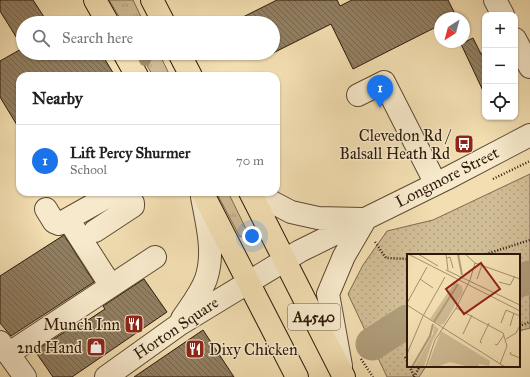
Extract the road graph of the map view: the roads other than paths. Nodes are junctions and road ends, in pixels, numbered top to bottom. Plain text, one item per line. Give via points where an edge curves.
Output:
1 (95, 0) edge
2 (152, 0) edge
3 (495, 0) edge
4 (501, 12) edge
5 (104, 16) edge
6 (160, 16) edge
7 (518, 45) edge
8 (128, 60) edge
9 (183, 60) edge
10 (530, 67) edge
11 (135, 72) edge
12 (189, 72) edge
13 (358, 94) dead end
14 (530, 135) edge
15 (436, 184) junction
16 (109, 196) edge
17 (129, 196) edge
18 (203, 196) edge
19 (204, 196) edge
20 (253, 196) edge
21 (259, 196) edge
22 (46, 209) dead end
23 (68, 219) junction
24 (368, 229) junction
25 (95, 231) dead end
26 (155, 257) dead end
27 (285, 260) junction
28 (248, 283) junction
29 (111, 286) junction
30 (180, 324) junction
31 (4, 348) edge
32 (343, 376) edge
33 (25, 377) edge
34 (106, 377) edge
35 (297, 377) edge

1 - 5 highway
2 - 6 highway
3 - 4 street
7 - 10 street
8 - 11 highway
9 - 12 highway
13 - 15 street via 384,82
14 - 15 street, Longmore Street
15 - 24 street, Longmore Street
16 - 23 street
17 - 25 street via 133,206
18 - 30 street via 210,246 208,269 205,281
19 - 28 highway, A4540
20 - 27 highway, A4540
21 - 24 street, Longmore Street via 291,212
22 - 23 street via 57,224
23 - 29 street
24 - 27 street, Longmore Street
24 - 32 street via 344,256 328,294
26 - 29 street
27 - 28 street, Horton Square
27 - 32 highway, A4540
28 - 30 street, Horton Square
28 - 35 highway, A4540
29 - 31 street
30 - 34 street, Horton Square
31 - 33 street

